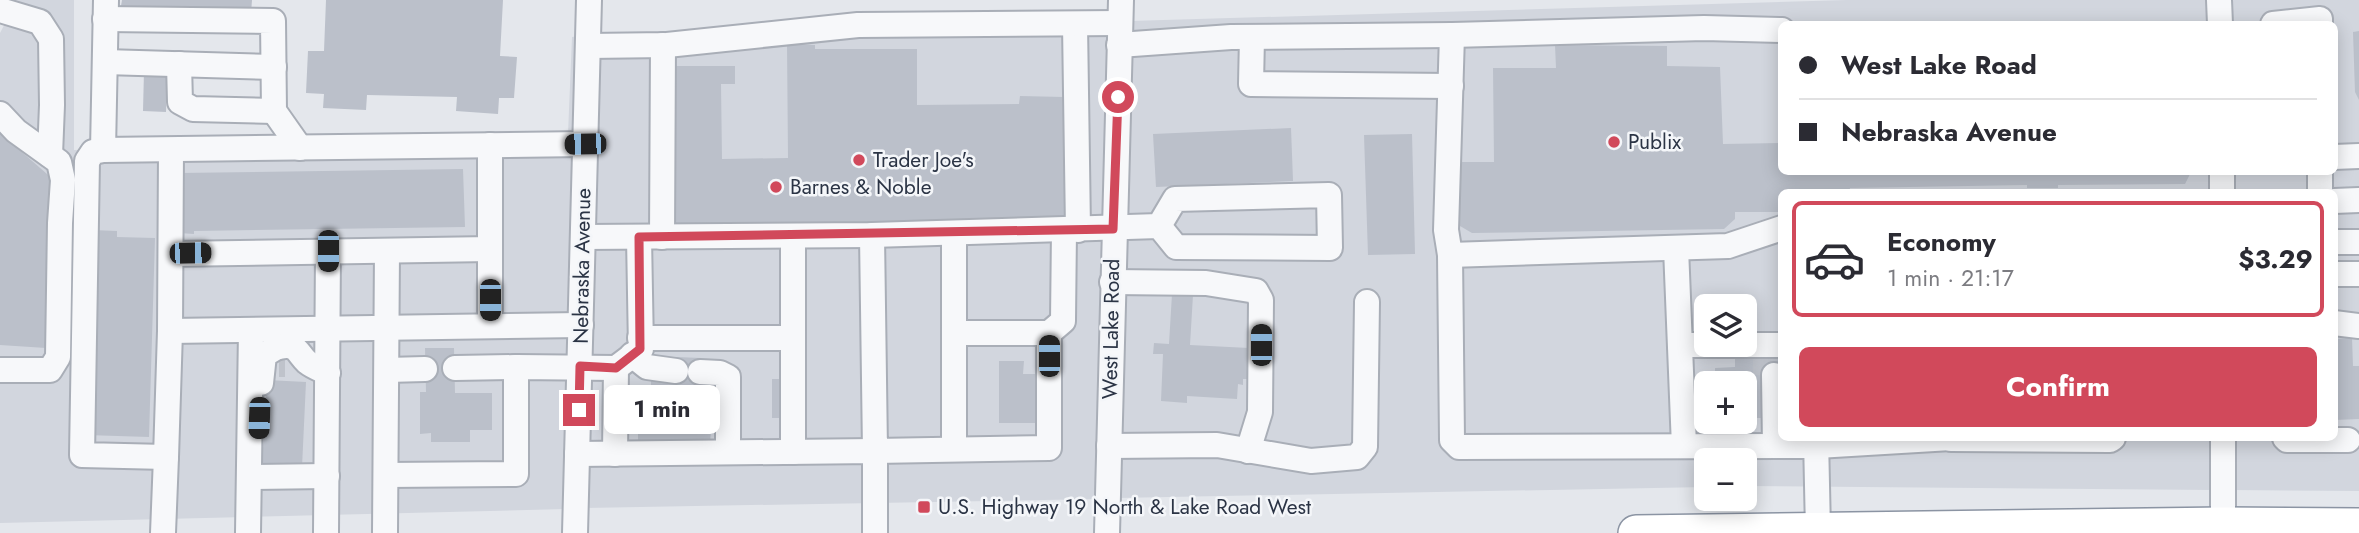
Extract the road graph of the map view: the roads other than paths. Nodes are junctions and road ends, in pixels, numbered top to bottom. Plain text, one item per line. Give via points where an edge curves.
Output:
1 (589, 0) edge
2 (2219, 0) edge
3 (1, 9) edge
4 (106, 10) edge
5 (2220, 21) edge
6 (2301, 21) edge
7 (2320, 21) edge
8 (1120, 23) edge
9 (1075, 24) junction
10 (1778, 30) edge
11 (1452, 36) junction
12 (1252, 37) junction
13 (663, 45) junction
14 (587, 46) junction
15 (105, 62) junction
16 (178, 64) junction
17 (274, 67) junction
18 (1451, 86) junction
19 (274, 111) junction
20 (0, 114) edge
21 (585, 144) junction
22 (490, 145) junction
23 (300, 148) junction
24 (103, 150) junction
25 (171, 150) junction
26 (50, 155) junction
27 (2359, 156) edge
28 (2338, 157) edge
29 (2359, 200) edge
30 (2338, 201) edge
31 (1159, 226) junction
32 (1113, 229) junction
33 (1778, 229) edge
34 (1071, 230) junction
35 (954, 233) junction
36 (872, 235) junction
37 (793, 236) junction
38 (583, 237) junction
39 (651, 237) junction
40 (2338, 242) edge
41 (2359, 242) edge
42 (1676, 248) junction
43 (490, 249) junction
44 (328, 251) junction
45 (387, 251) junction
46 (171, 254) junction
47 (1450, 254) junction
48 (2338, 274) edge
49 (2359, 274) edge
50 (1112, 282) junction
51 (1367, 302) dead end
52 (2338, 323) edge
53 (581, 325) junction
54 (490, 326) junction
55 (2359, 326) edge
56 (387, 328) junction
57 (329, 329) junction
58 (251, 330) junction
59 (170, 331) junction
60 (954, 333) junction
61 (1049, 333) junction
62 (793, 338) junction
63 (1680, 345) junction
64 (629, 354) junction
65 (288, 362) junction
66 (1774, 363) edge
67 (580, 366) junction
68 (516, 367) junction
69 (455, 368) dead end
70 (425, 369) dead end
71 (0, 370) edge
72 (387, 370) junction
73 (2338, 440) edge
74 (2348, 440) dead end
75 (1846, 441) edge
76 (2223, 441) edge
77 (1816, 442) edge
78 (1109, 446) junction
79 (1684, 446) junction
80 (1775, 446) junction
81 (954, 449) junction
82 (874, 451) junction
83 (1248, 451) junction
84 (793, 452) junction
85 (577, 453) junction
86 (728, 453) junction
87 (615, 454) junction
88 (166, 457) junction
89 (249, 466) junction
90 (386, 475) junction
91 (327, 476) junction
92 (2359, 526) edge
93 (2220, 529) edge
94 (1818, 531) junction
95 (163, 533) edge
96 (248, 533) edge
97 (326, 533) edge
98 (385, 533) edge
99 (575, 533) edge
100 (875, 533) edge
101 (1107, 533) edge
102 (1636, 533) edge

1 - 14 street, Nebraska Avenue
2 - 5 street
3 - 26 street via 40,22 51,39
4 - 15 street
4 - 17 street via 273,21
6 - 7 street
8 - 9 street
8 - 12 street
8 - 32 street, West Lake Road
9 - 13 street via 858,25
9 - 34 street
10 - 11 street
11 - 12 street
11 - 18 street
12 - 18 street via 1251,84
13 - 14 street
13 - 39 street
14 - 21 street, Nebraska Avenue
15 - 16 street
15 - 24 street
16 - 17 street
16 - 19 street via 180,102 193,109
17 - 19 street
18 - 47 street via 1446,230
19 - 23 street
20 - 26 street
21 - 22 street
21 - 38 street, Nebraska Avenue
22 - 23 street
22 - 43 street
23 - 25 street
24 - 25 street
24 - 88 street via 93,152 87,161 82,455
25 - 46 street
26 - 71 street via 59,162 63,180 58,357 50,370
27 - 28 street
29 - 30 street
31 - 31 street via 1176,247 1331,248 1329,195 1175,198
31 - 32 street
32 - 34 street
32 - 50 street, West Lake Road
33 - 42 street via 1728,246
34 - 35 street
34 - 61 street via 1063,321
35 - 36 street
35 - 60 street
36 - 37 street
36 - 82 street
37 - 39 street
37 - 62 street
38 - 39 street
38 - 53 street, Nebraska Avenue
39 - 64 street
40 - 41 street
42 - 47 street
42 - 63 street
43 - 45 street
43 - 54 street
44 - 45 street
44 - 46 street
44 - 57 street
45 - 56 street
46 - 59 street
47 - 79 street via 1452,440 1459,447
48 - 49 street
50 - 78 street, West Lake Road
50 - 83 street via 1206,283 1256,291 1261,300 1260,412
51 - 83 street via 1365,447 1357,457 1311,460
52 - 55 street
53 - 54 street
53 - 67 street, Nebraska Avenue
54 - 56 street
56 - 57 street
56 - 72 street
57 - 58 street
57 - 65 street
58 - 59 street
58 - 89 street
59 - 88 street
60 - 61 street
60 - 81 street
61 - 81 street via 1049,448
62 - 64 street
62 - 84 street
63 - 66 street
63 - 79 street
64 - 67 street
64 - 86 street via 647,367 727,377
64 - 87 street
65 - 89 street
65 - 91 street
66 - 80 street
67 - 68 street
67 - 85 street, Nebraska Avenue
68 - 69 street
68 - 90 street via 516,474
70 - 72 street
72 - 90 street
73 - 74 street
75 - 77 street
76 - 93 street
77 - 80 street
77 - 94 street
78 - 83 street via 1217,445
78 - 101 street, West Lake Road
79 - 80 street
81 - 82 street
82 - 84 street
82 - 100 street
84 - 86 street
85 - 87 street
85 - 99 street, Nebraska Avenue
86 - 87 street
88 - 95 street
89 - 91 street
89 - 96 street
90 - 98 street
91 - 97 street
92 - 93 highway
93 - 94 highway
94 - 102 highway

